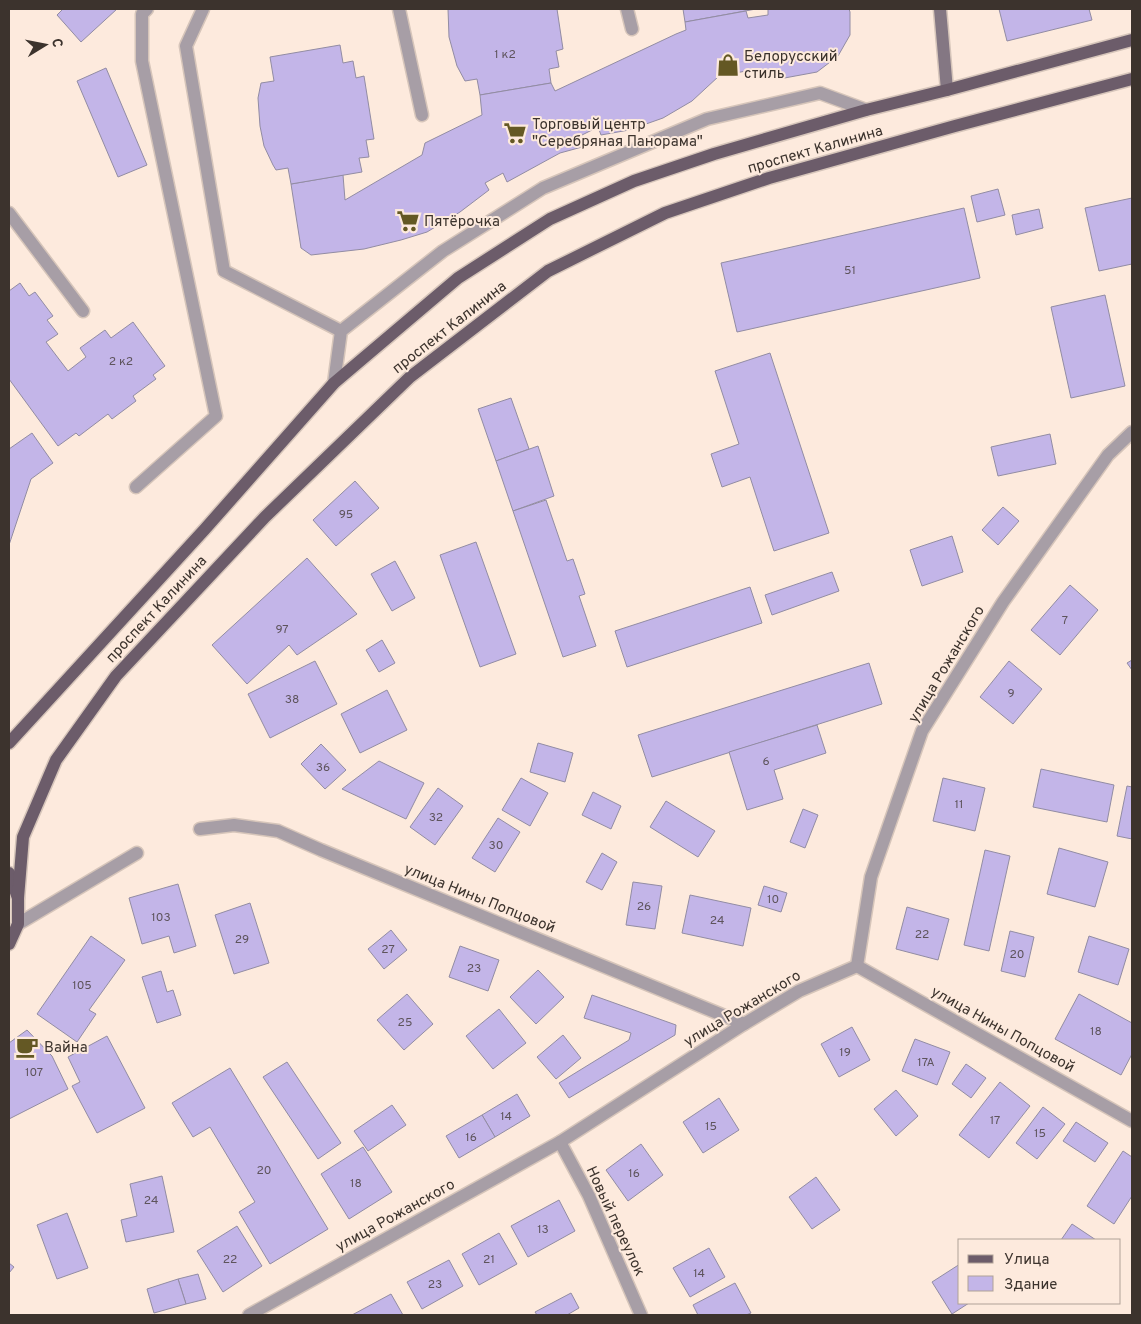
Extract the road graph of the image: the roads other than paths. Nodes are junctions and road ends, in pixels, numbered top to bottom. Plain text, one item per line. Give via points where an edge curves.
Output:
1 (147, 9) edge
2 (204, 9) edge
3 (399, 9) edge
4 (627, 9) edge
5 (940, 9) edge
6 (632, 29) dead end
7 (1132, 40) edge
8 (1132, 79) edge
9 (947, 90) junction
10 (866, 110) junction
11 (422, 115) dead end
12 (9, 213) edge
13 (83, 311) dead end
14 (341, 331) junction
15 (334, 383) junction
16 (1132, 432) edge
17 (136, 487) dead end
18 (9, 743) edge
19 (200, 829) dead end
20 (137, 853) dead end
21 (9, 873) edge
22 (18, 898) junction
23 (18, 924) junction
24 (9, 944) edge
25 (857, 966) junction
26 (744, 1024) junction
27 (1132, 1120) edge
28 (560, 1142) junction
29 (248, 1315) edge
30 (641, 1315) edge

1 - 17 street via 142,14 142,61 216,416
2 - 14 street via 186,46 224,271
3 - 11 street
4 - 6 street
5 - 9 main road
7 - 9 main road, проспект Калинина
8 - 22 main road, проспект Калинина via 769,178 665,213 548,271 410,377 265,517 116,676 56,760 23,837
9 - 10 main road, проспект Калинина
10 - 14 street via 820,93 707,119 542,188 442,251
10 - 15 main road, проспект Калинина via 634,181 550,219 458,278
12 - 13 street
14 - 15 street
15 - 18 main road, проспект Калинина
16 - 25 street, улица Рожанского via 1108,455 1003,602 922,731 871,877
19 - 26 street, улица Нины Попцовой via 234,825 278,831
20 - 23 street
21 - 22 main road, проспект Калинина
22 - 23 main road, проспект Калинина
23 - 24 main road, проспект Калинина
25 - 26 street, улица Рожанского via 799,991
25 - 27 street, улица Нины Попцовой
26 - 28 street, улица Рожанского
28 - 29 street, улица Рожанского
28 - 30 street, Новый переулок via 589,1196

